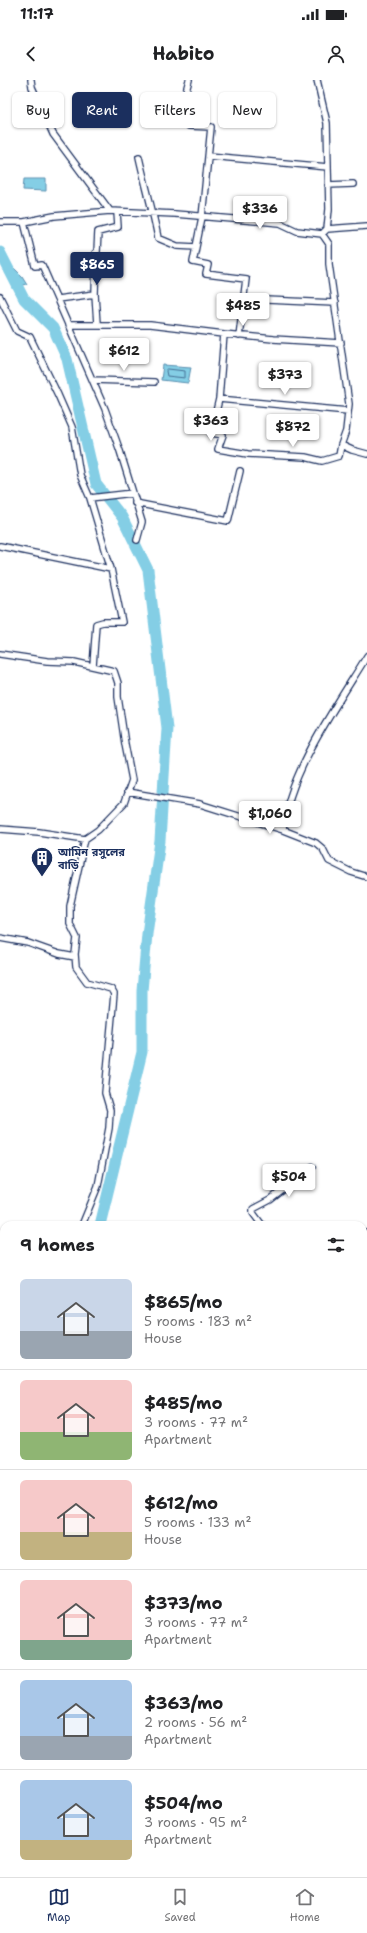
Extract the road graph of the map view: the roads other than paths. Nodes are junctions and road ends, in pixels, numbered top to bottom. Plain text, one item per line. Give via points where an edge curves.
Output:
1 (31, 80) edge
2 (189, 80) edge
3 (317, 80) edge
4 (209, 156) junction
5 (139, 157) dead end
6 (328, 167) junction
7 (354, 184) dead end
8 (328, 185) junction
9 (110, 211) junction
10 (118, 212) junction
11 (154, 214) junction
12 (202, 217) junction
13 (0, 222) edge
14 (24, 222) junction
15 (367, 226) edge
16 (327, 229) junction
17 (322, 234) junction
18 (196, 247) junction
19 (95, 294) junction
20 (0, 297) edge
21 (57, 299) junction
22 (243, 299) junction
23 (335, 303) junction
24 (97, 324) junction
25 (68, 325) junction
26 (224, 334) junction
27 (239, 336) junction
28 (341, 343) junction
29 (93, 380) junction
30 (154, 382) dead end
31 (219, 399) junction
32 (348, 411) junction
33 (341, 445) junction
34 (367, 454) edge
35 (240, 471) dead end
36 (133, 493) junction
37 (90, 498) junction
38 (136, 503) junction
39 (137, 540) dead end
40 (0, 546) edge
41 (111, 569) junction
42 (0, 654) edge
43 (367, 656) edge
44 (93, 666) junction
45 (127, 792) junction
46 (0, 829) edge
47 (283, 830) junction
48 (85, 839) junction
49 (367, 877) edge
50 (0, 938) edge
51 (75, 957) junction
52 (312, 1167) dead end
53 (84, 1221) edge
54 (259, 1221) edge

1 - 9 street via 53,134
2 - 4 street via 178,120 189,126 211,127
3 - 6 street via 327,123
4 - 6 street
4 - 12 street
5 - 11 street via 148,200
6 - 8 street
7 - 8 street
8 - 16 street
9 - 10 street
9 - 14 street via 54,216
10 - 11 street
10 - 19 street via 118,227 98,232 97,252 94,253
11 - 12 street
11 - 18 street via 158,238 177,246
12 - 17 street via 280,223 296,231
12 - 18 street
13 - 14 street
14 - 21 street via 35,266 42,265
15 - 16 street
16 - 17 street
17 - 23 street via 329,244 329,264
18 - 22 street via 193,262 208,265 206,274 246,279
19 - 21 street
19 - 24 street
20 - 37 street via 17,331 30,337 58,394 72,427 80,476
21 - 25 street
22 - 23 street
22 - 27 street
23 - 28 street
24 - 25 street
24 - 26 street via 150,325
25 - 29 street
26 - 27 street
26 - 31 street
27 - 28 street
28 - 32 street
29 - 30 street
29 - 36 street via 113,430
31 - 32 street
31 - 33 street via 211,433 223,435 218,449 248,454 305,457 322,461 339,456
32 - 33 street via 346,431
33 - 34 street
35 - 38 street via 228,521
36 - 37 street
36 - 38 street
37 - 41 street
38 - 39 street via 142,522
40 - 41 street
41 - 44 street via 122,622 96,624
42 - 44 street
43 - 47 street via 306,761 290,795 284,814
44 - 45 street via 114,671 118,683 132,780
45 - 47 street via 200,804
45 - 48 street via 124,803 98,830
46 - 48 street
47 - 49 street via 316,843 323,849 329,861
48 - 51 street via 70,906 70,924 77,938
50 - 51 street via 28,943
51 - 53 street via 76,967 87,982 111,989 114,994 105,1093 110,1110 109,1128 98,1186
52 - 54 street via 270,1200 253,1209

